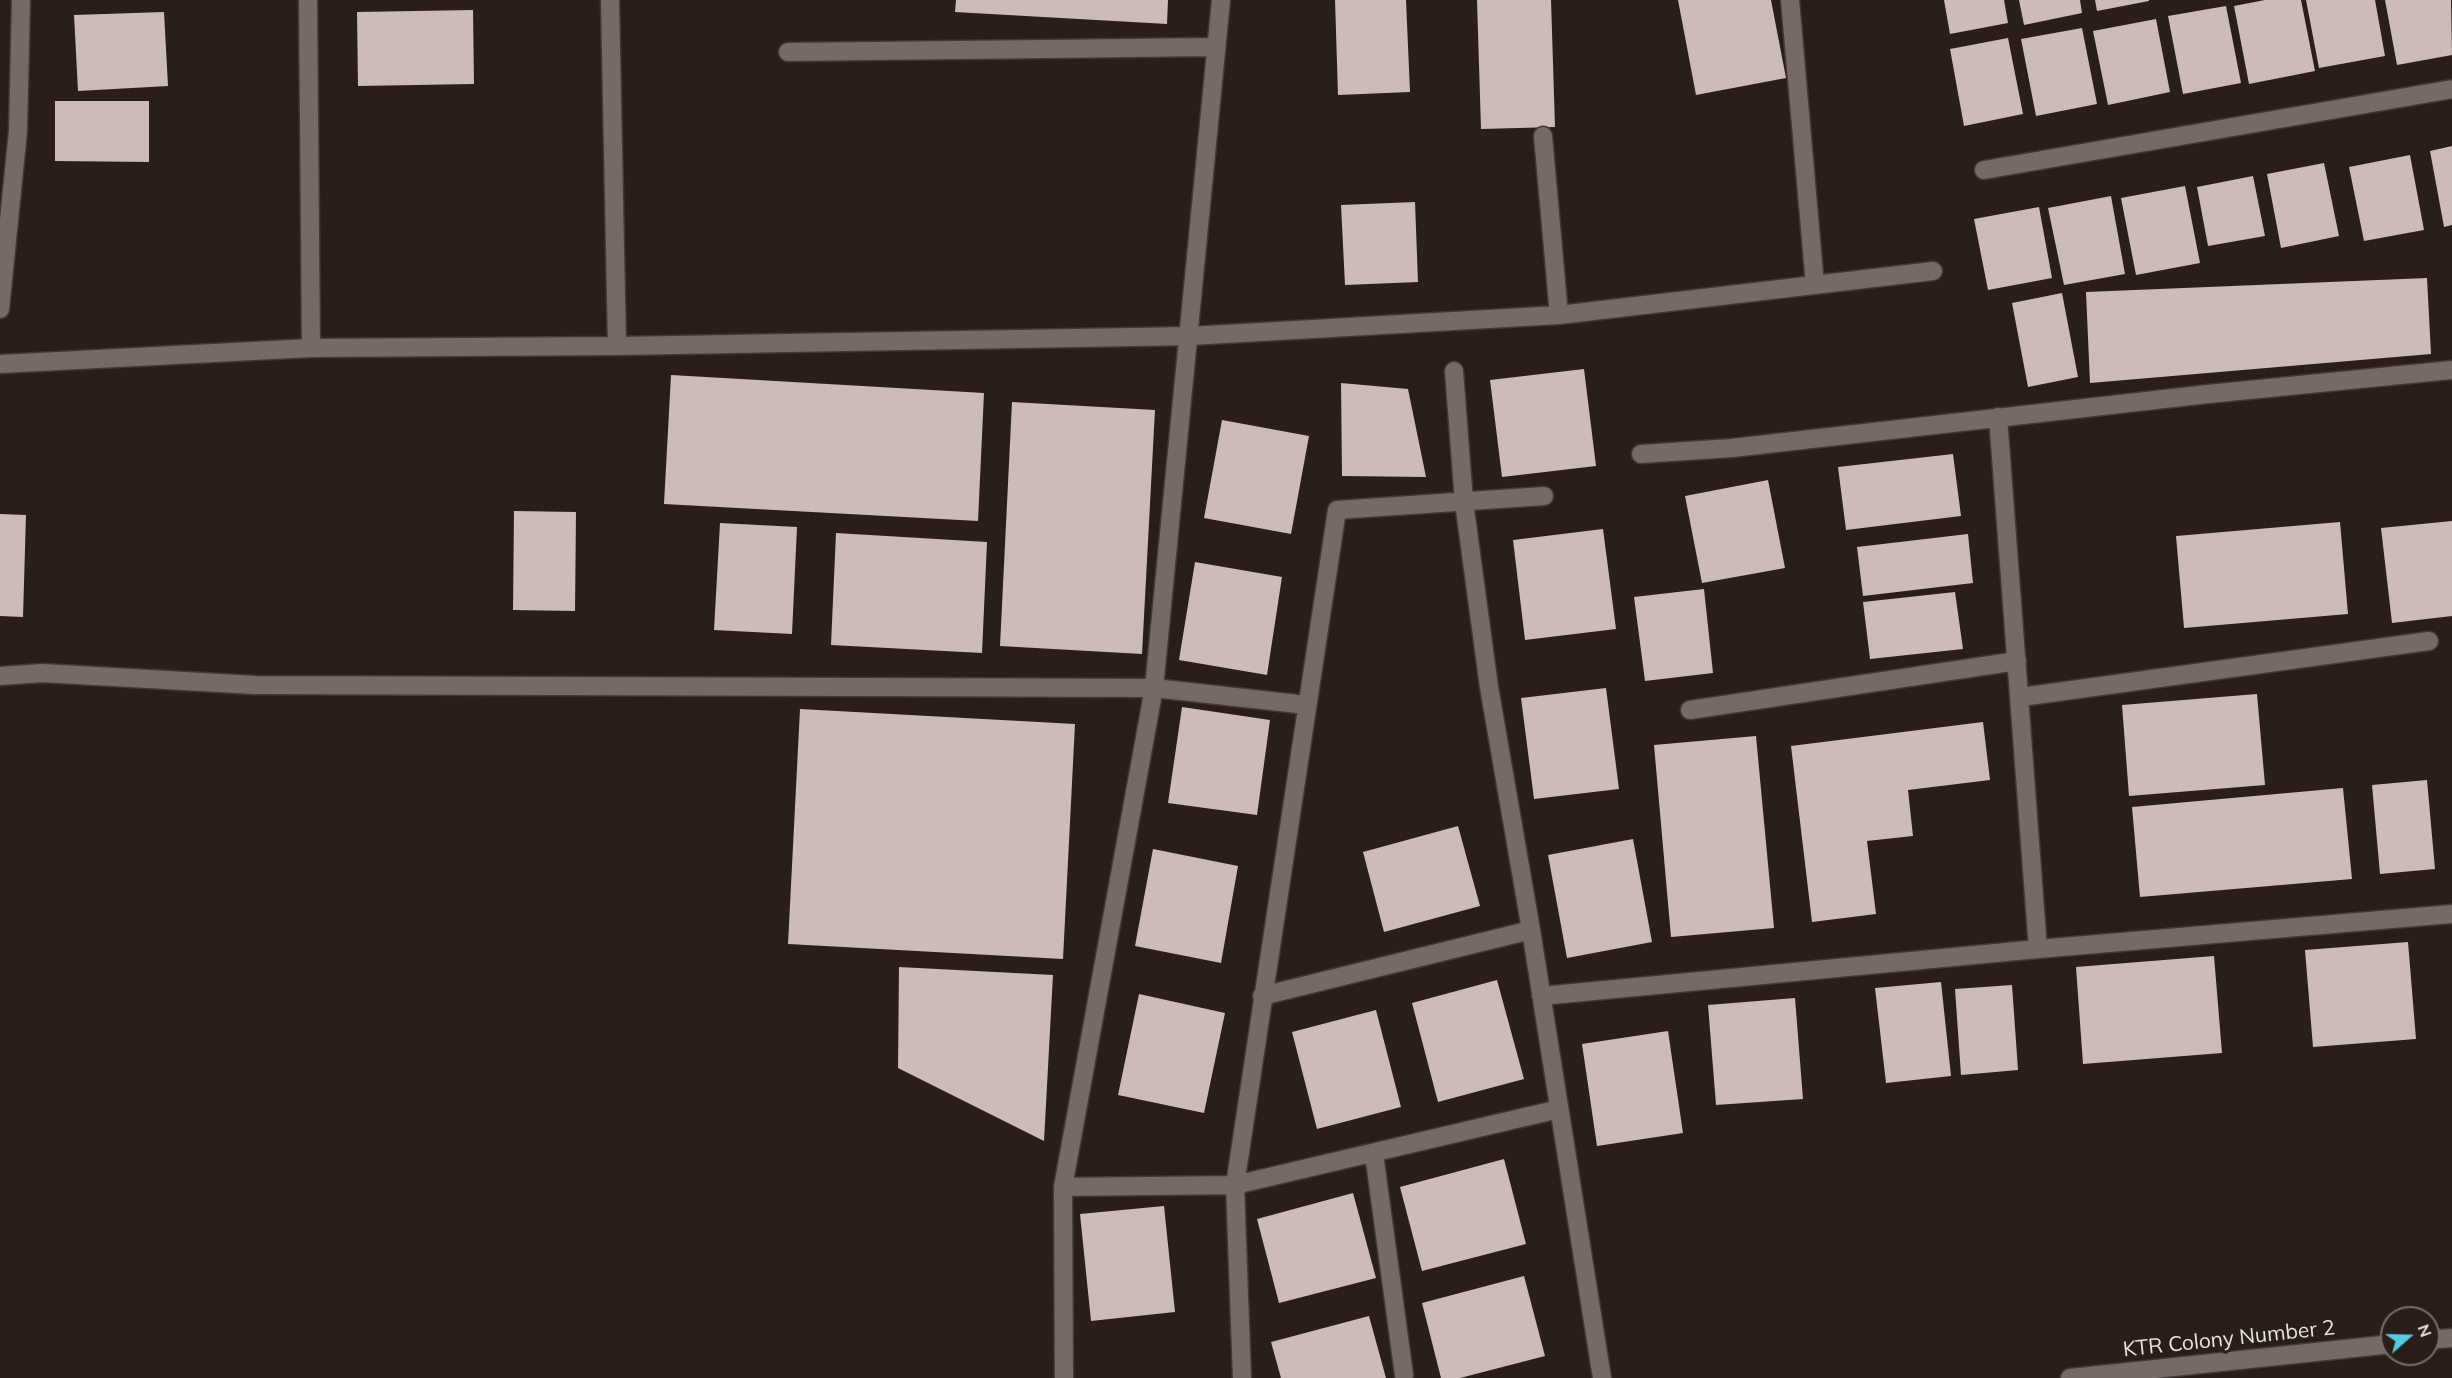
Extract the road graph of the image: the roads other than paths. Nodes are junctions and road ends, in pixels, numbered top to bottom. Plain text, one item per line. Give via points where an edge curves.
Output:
1 (21, 0) edge
2 (308, 0) edge
3 (610, 0) edge
4 (1221, 0) edge
5 (1790, 0) edge
6 (1214, 47) junction
7 (788, 52) dead end
8 (2452, 89) edge
9 (1543, 136) dead end
10 (1984, 170) dead end
11 (1933, 271) dead end
12 (1815, 285) junction
13 (0, 309) edge
14 (1559, 315) junction
15 (1190, 336) junction
16 (617, 346) junction
17 (311, 348) junction
18 (0, 364) edge
19 (1454, 370) dead end
20 (2452, 370) edge
21 (1998, 417) junction
22 (1641, 454) dead end
23 (1544, 496) dead end
24 (1464, 502) junction
25 (2429, 641) dead end
26 (2017, 661) junction
27 (0, 676) edge
28 (1154, 688) junction
29 (2021, 697) junction
30 (1306, 705) junction
31 (1690, 710) dead end
32 (2452, 914) edge
33 (1531, 930) junction
34 (2038, 949) junction
35 (1262, 996) junction
36 (1541, 996) junction
37 (1559, 1109) junction
38 (1374, 1154) junction
39 (1235, 1185) junction
40 (1062, 1187) junction
41 (2380, 1345) edge
42 (1404, 1375) dead end
43 (1064, 1378) edge
44 (1242, 1378) edge
45 (1602, 1378) edge
46 (2070, 1378) edge

1 - 13 street via 18,131
2 - 17 street
3 - 16 street
4 - 6 street
5 - 12 street
6 - 7 street
6 - 15 street
8 - 10 street
9 - 14 street
11 - 12 street
12 - 14 street
14 - 15 street
15 - 16 street
15 - 28 street
16 - 17 street
17 - 18 street
19 - 24 street
20 - 21 street
21 - 22 street via 1732,448
21 - 26 street
23 - 24 street
24 - 30 street via 1337,510
24 - 33 street via 1489,687
25 - 29 street
26 - 29 street
26 - 31 street
27 - 28 street via 42,673 255,685
28 - 30 street
28 - 40 street
29 - 34 street
30 - 35 street
32 - 34 street
33 - 35 street
33 - 36 street
34 - 36 street
35 - 39 street
36 - 37 street
37 - 38 street
37 - 45 street
38 - 39 street
38 - 42 street
39 - 40 street
39 - 44 street
40 - 43 street
41 - 46 street, KTR Colony Number 2

